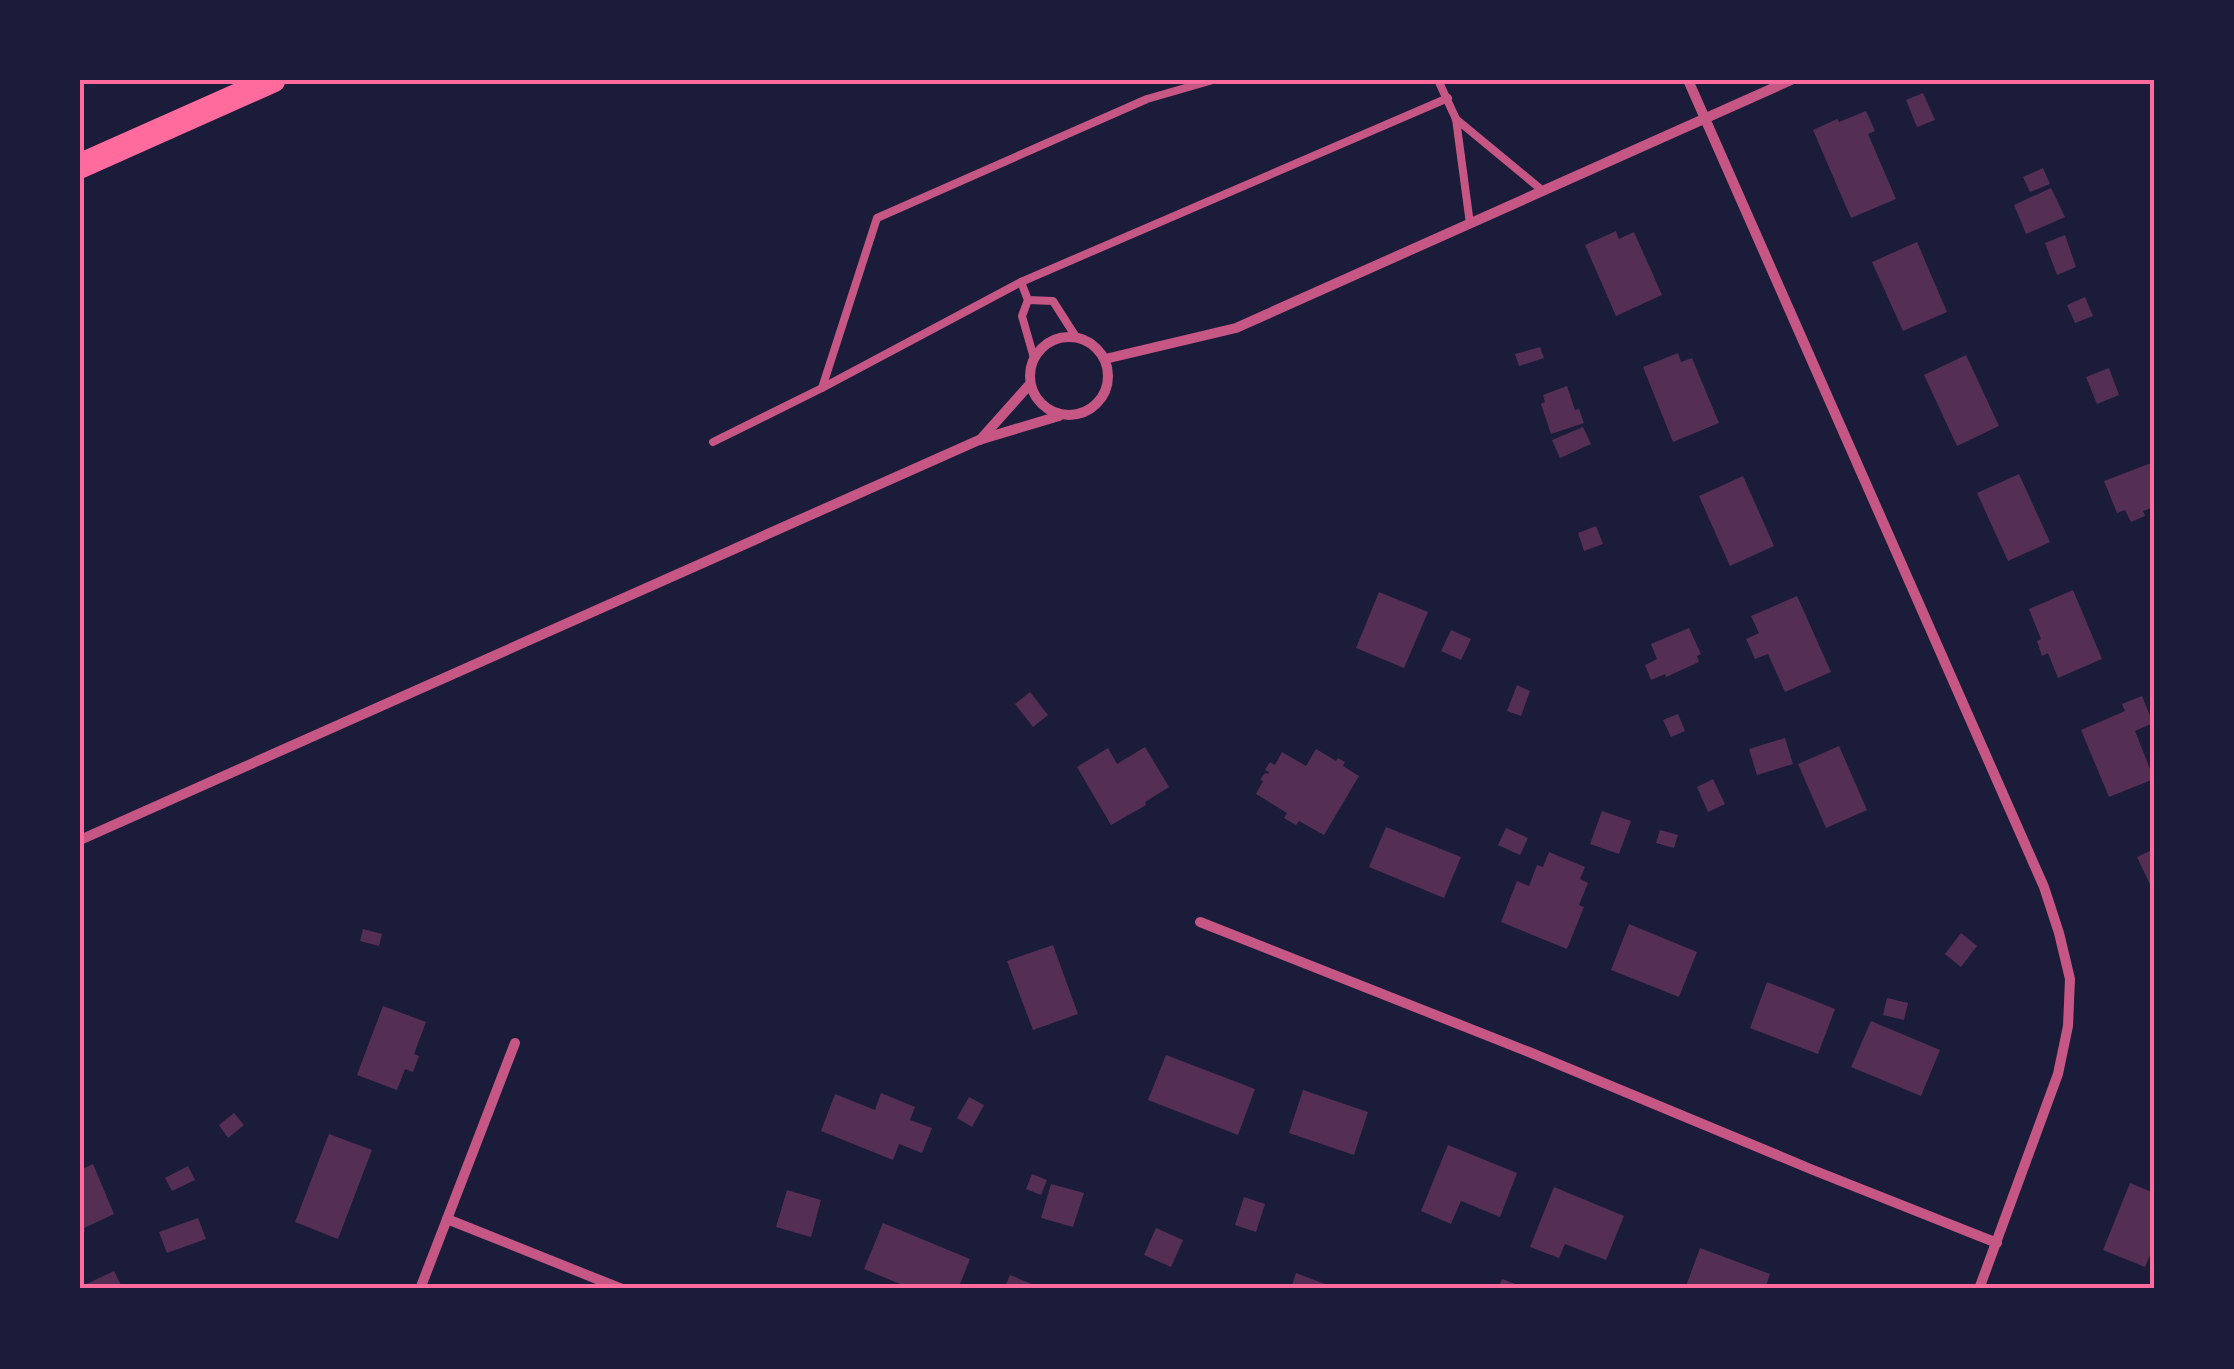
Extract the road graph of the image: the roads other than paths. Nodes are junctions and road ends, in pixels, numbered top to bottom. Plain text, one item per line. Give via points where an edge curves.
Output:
1 (273, 80) edge
2 (1212, 80) edge
3 (1438, 80) edge
4 (1688, 80) edge
5 (1791, 80) edge
6 (1448, 98) junction
7 (1456, 119) junction
8 (1706, 120) junction
9 (80, 166) edge
10 (1543, 191) junction
11 (1470, 224) junction
12 (1022, 282) junction
13 (1028, 300) junction
14 (1076, 337) junction
15 (1034, 358) junction
16 (1105, 360) junction
17 (1030, 384) junction
18 (822, 388) junction
19 (1059, 416) junction
20 (979, 440) junction
21 (713, 442) dead end
22 (80, 840) edge
23 (1200, 922) dead end
24 (515, 1043) dead end
25 (448, 1219) junction
26 (1998, 1244) junction
27 (420, 1289) edge
28 (622, 1289) edge
29 (1979, 1289) edge

1 - 9 main road
2 - 18 lane via 1147,99 877,218
3 - 6 lane
4 - 8 street
5 - 8 street
6 - 7 lane
6 - 12 lane
7 - 10 lane
7 - 11 lane
8 - 10 street
8 - 26 street via 2060,932 2070,979 2068,1026 2058,1074
10 - 11 street
11 - 16 street via 1236,328
12 - 13 lane
12 - 18 lane
13 - 14 lane via 1053,301
13 - 15 lane via 1022,316
14 - 15 street via 1052,341
14 - 16 street
15 - 17 street
16 - 19 street via 1107,386 1094,408
17 - 19 street
17 - 20 street
18 - 21 lane
19 - 20 street
20 - 22 street
23 - 26 street
24 - 25 street
25 - 27 street
25 - 28 street
26 - 29 street

